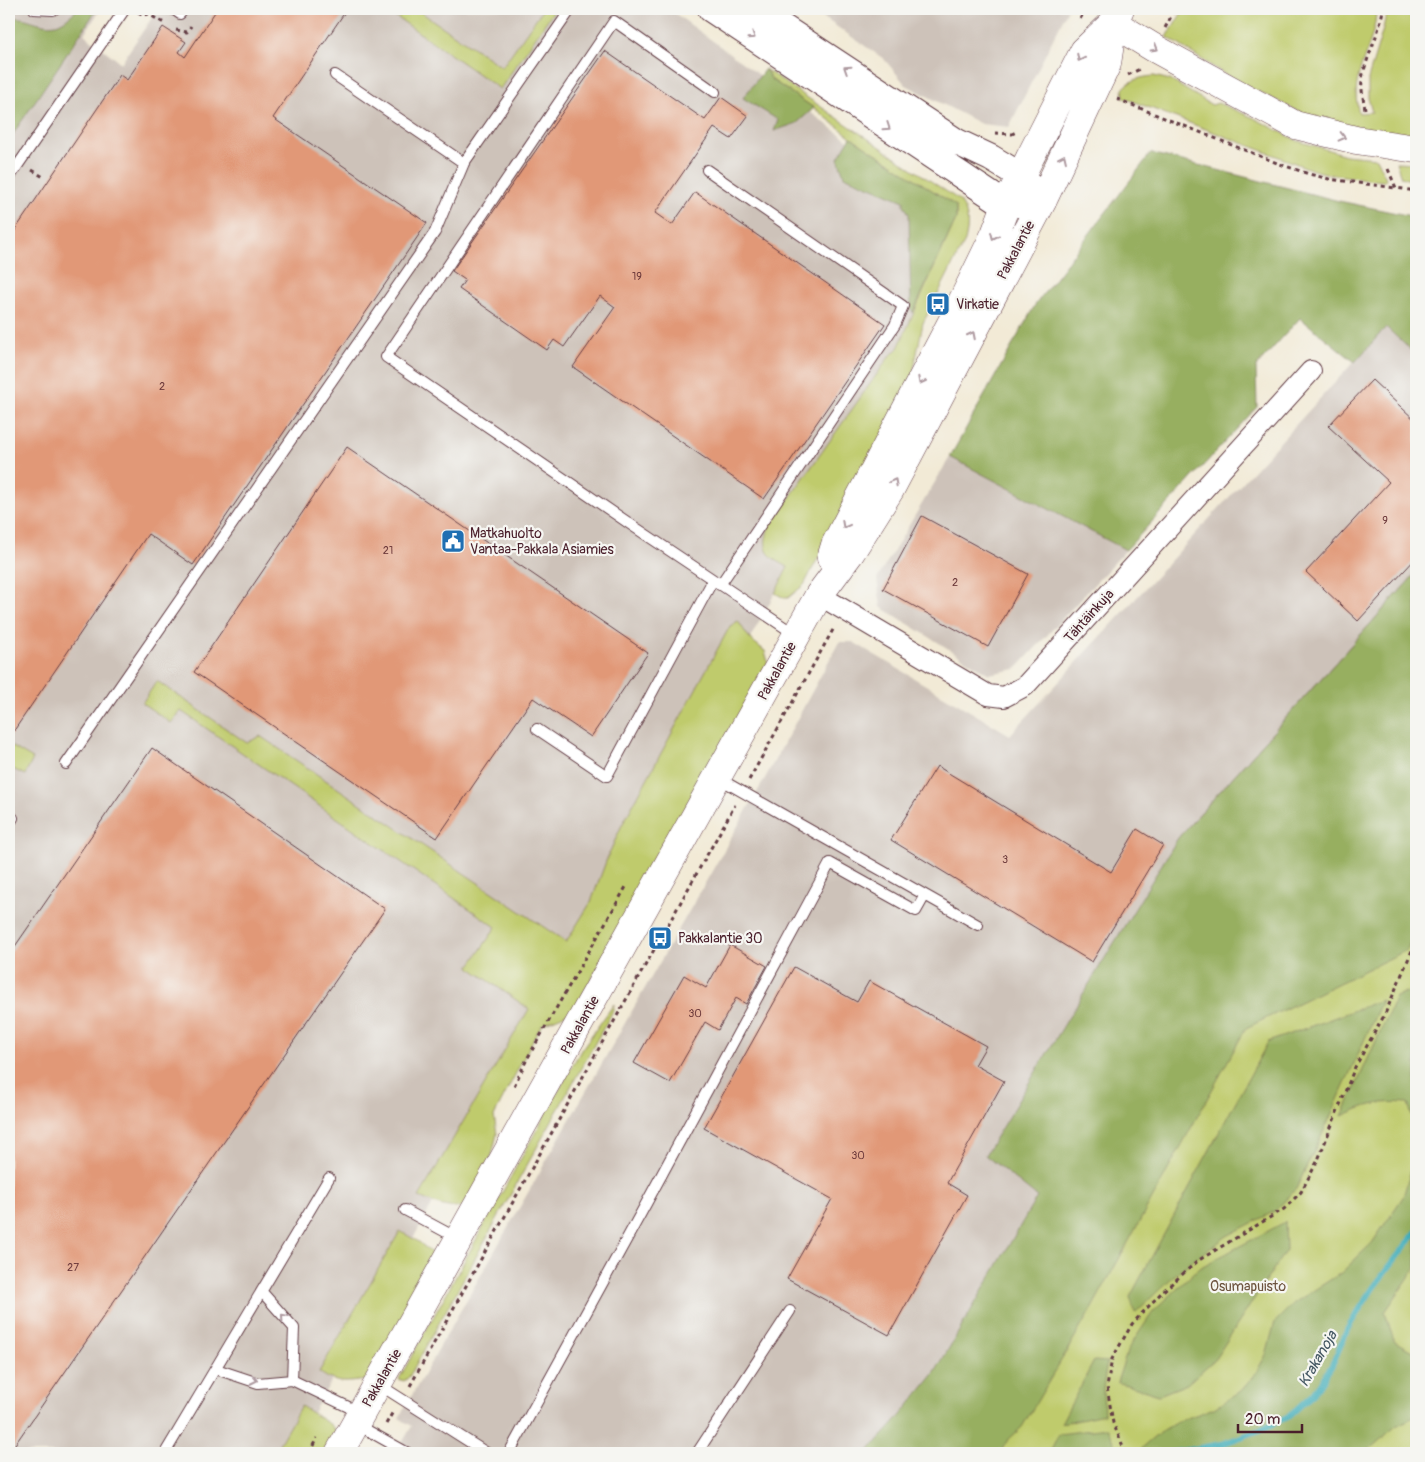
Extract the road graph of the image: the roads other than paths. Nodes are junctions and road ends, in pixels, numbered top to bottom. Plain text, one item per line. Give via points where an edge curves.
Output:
1 (34, 9) edge
2 (55, 9) edge
3 (125, 9) edge
4 (173, 9) edge
5 (184, 9) edge
6 (571, 9) edge
7 (711, 9) edge
8 (755, 9) edge
9 (1116, 16) edge
10 (334, 75) dead end
11 (715, 92) dead end
12 (1416, 150) edge
13 (464, 163) junction
14 (707, 170) dead end
15 (1021, 176) junction
16 (9, 178) edge
17 (1042, 202) junction
18 (1006, 205) junction
19 (1311, 371) dead end
20 (716, 582) junction
21 (819, 595) junction
22 (796, 636) junction
23 (537, 729) dead end
24 (66, 764) dead end
25 (717, 778) junction
26 (926, 895) junction
27 (978, 925) dead end
28 (329, 1178) dead end
29 (405, 1210) dead end
30 (460, 1239) junction
31 (262, 1292) junction
32 (790, 1311) dead end
33 (216, 1369) junction
34 (292, 1380) junction
35 (389, 1391) junction
36 (365, 1425) junction
37 (165, 1453) edge
38 (339, 1453) edge
39 (408, 1453) edge
40 (487, 1453) edge
41 (509, 1453) edge
42 (697, 1453) edge

1 - 2 lane
3 - 16 lane
4 - 5 lane via 180,14
6 - 13 lane
7 -> 18 street
15 -> 8 street via 957,142
9 -> 12 main road via 1154,48 1295,125
9 -> 15 main road, Pakkalantie via 1084,51
17 -> 9 main road, Pakkalantie via 1107,64
10 - 13 lane
11 - 20 lane via 614,21 386,357
13 - 24 lane via 435,232
14 - 20 lane via 904,306 895,324
15 - 17 street
15 - 18 main road, Pakkalantie
17 - 18 street
21 -> 17 main road, Pakkalantie via 890,490
18 -> 21 main road, Pakkalantie via 957,312 835,545
19 - 21 street, Tähtäinkuja via 1025,686 1004,697 988,695
20 - 22 lane
20 - 23 lane via 607,776
21 - 22 main road, Pakkalantie
22 - 25 main road, Pakkalantie
25 - 26 lane
25 - 30 main road, Pakkalantie
26 - 27 lane
26 - 41 lane via 916,911 830,863
28 - 31 lane
29 - 30 lane
30 - 35 main road, Pakkalantie
31 - 33 lane
34 -> 31 lane via 294,1328
32 - 42 lane
33 -> 34 lane via 258,1383
33 - 37 lane
34 - 36 lane
35 - 36 main road, Pakkalantie
35 - 40 lane
36 - 38 main road, Pakkalantie
36 - 39 lane

